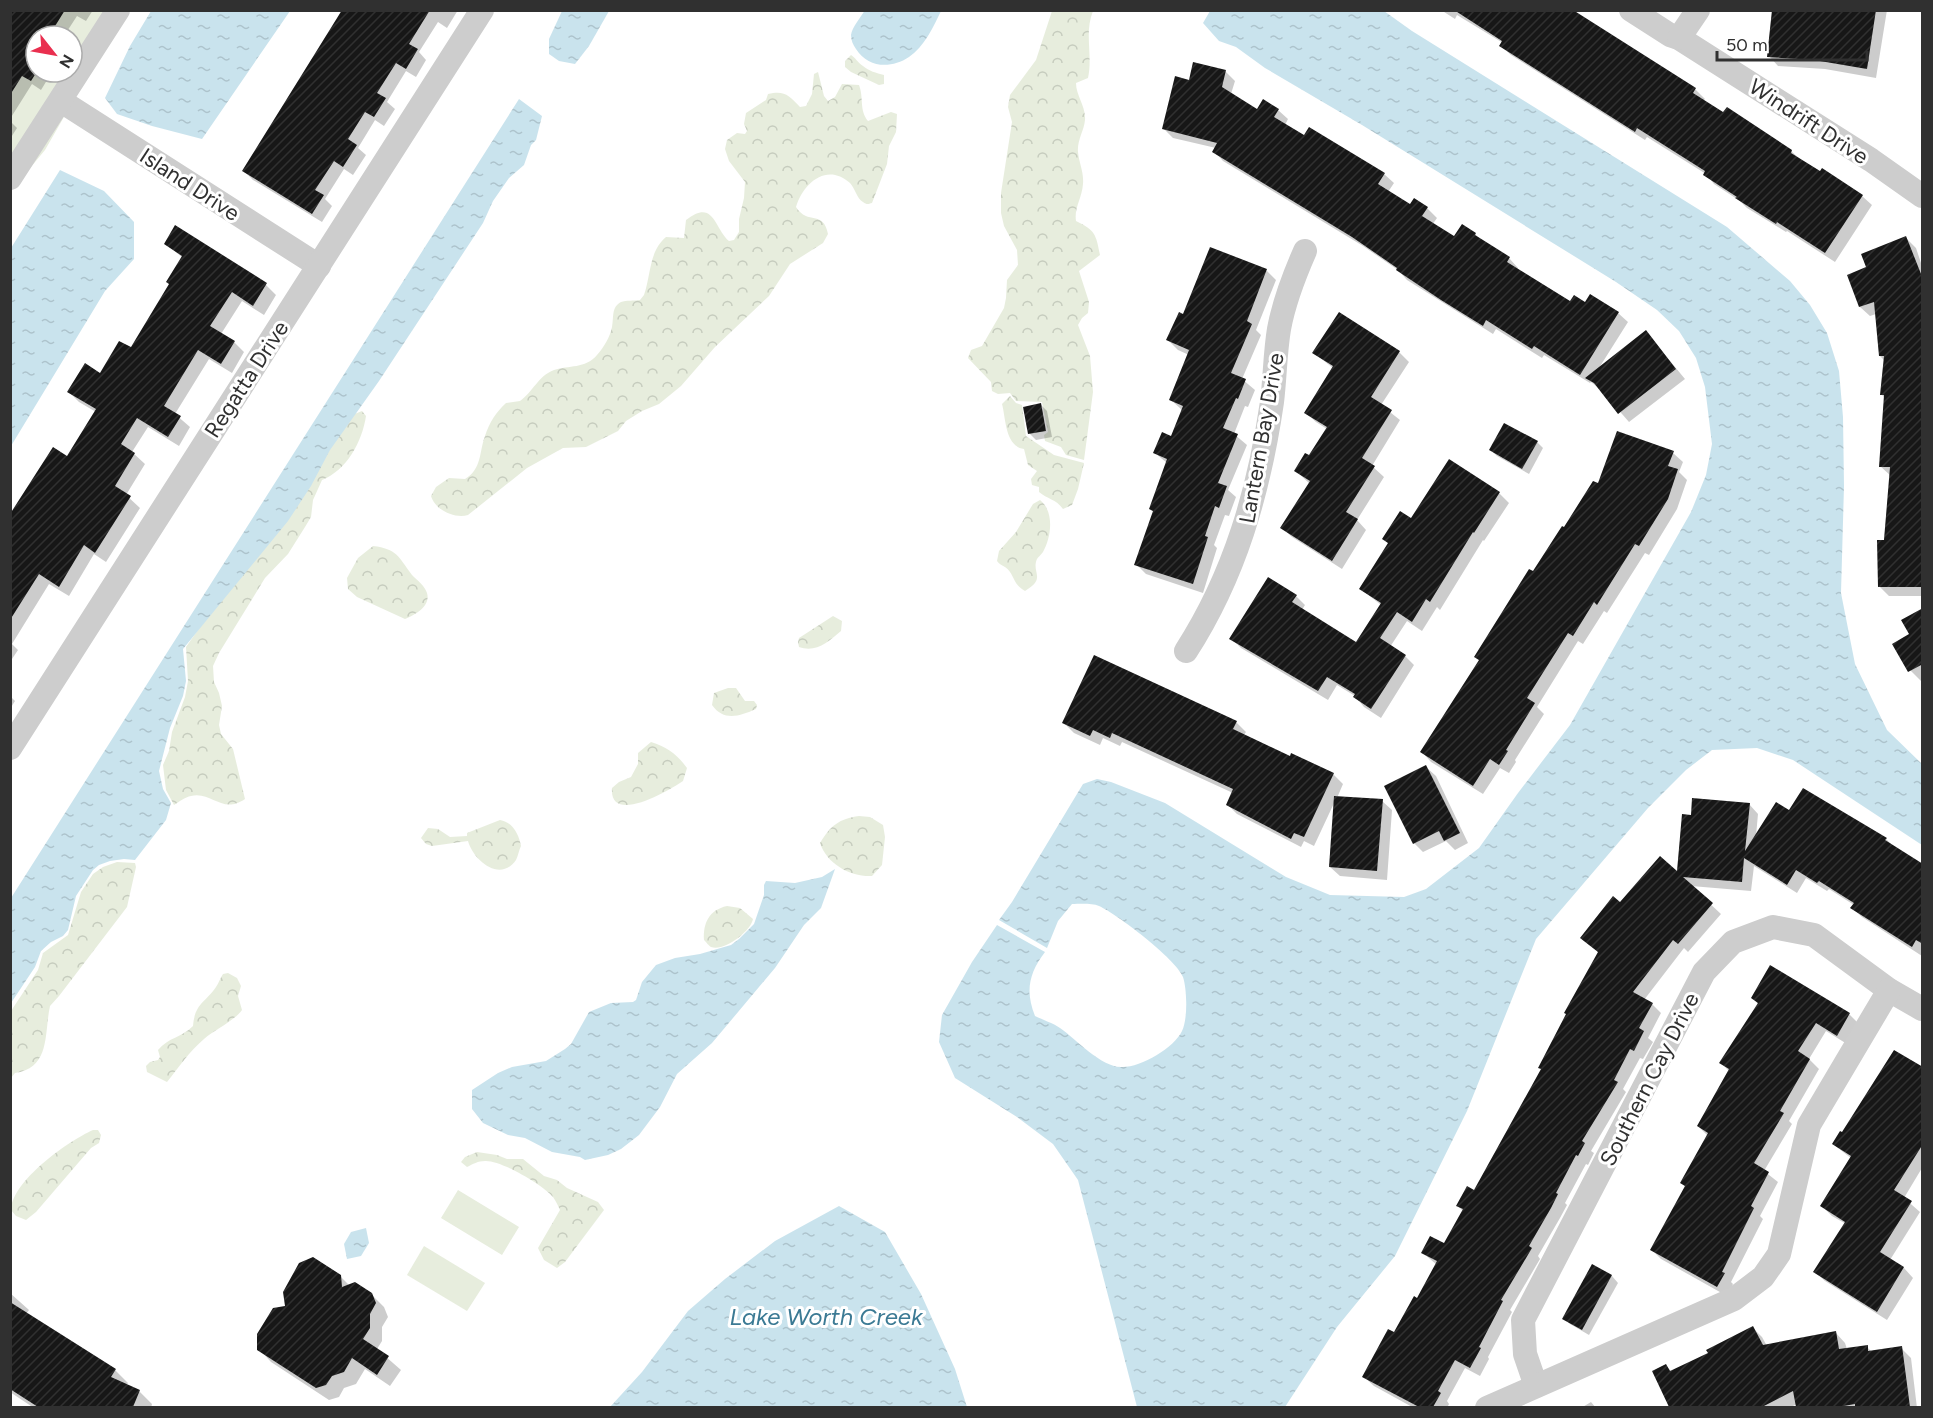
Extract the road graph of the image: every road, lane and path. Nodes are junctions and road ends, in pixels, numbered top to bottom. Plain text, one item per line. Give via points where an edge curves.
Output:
1 (118, 10) edge
2 (482, 10) edge
3 (1631, 10) edge
4 (1698, 10) edge
5 (1679, 38) junction
6 (61, 101) junction
7 (10, 178) edge
8 (1923, 196) edge
9 (1305, 251) dead end
10 (319, 266) junction
11 (1186, 651) dead end
12 (10, 748) edge
13 (1889, 990) junction
14 (1923, 1009) edge
15 (1536, 1386) junction
16 (1487, 1407) edge

1 - 6 street
2 - 10 street, Regatta Drive
3 - 5 street, Windrift Drive
4 - 5 street
5 - 8 street, Windrift Drive
6 - 7 street
6 - 10 street, Island Drive
9 - 11 street, Lantern Bay Drive via 1293,277 1279,330 1272,402 1246,527 1227,577
10 - 12 street, Regatta Drive
13 - 14 street, Southern Cay Drive
13 - 15 street via 1809,1125 1779,1254 1763,1277 1734,1299
13 - 15 street, Southern Cay Drive via 1814,935 1773,927 1733,942 1704,972 1524,1320 1525,1353
15 - 16 street

